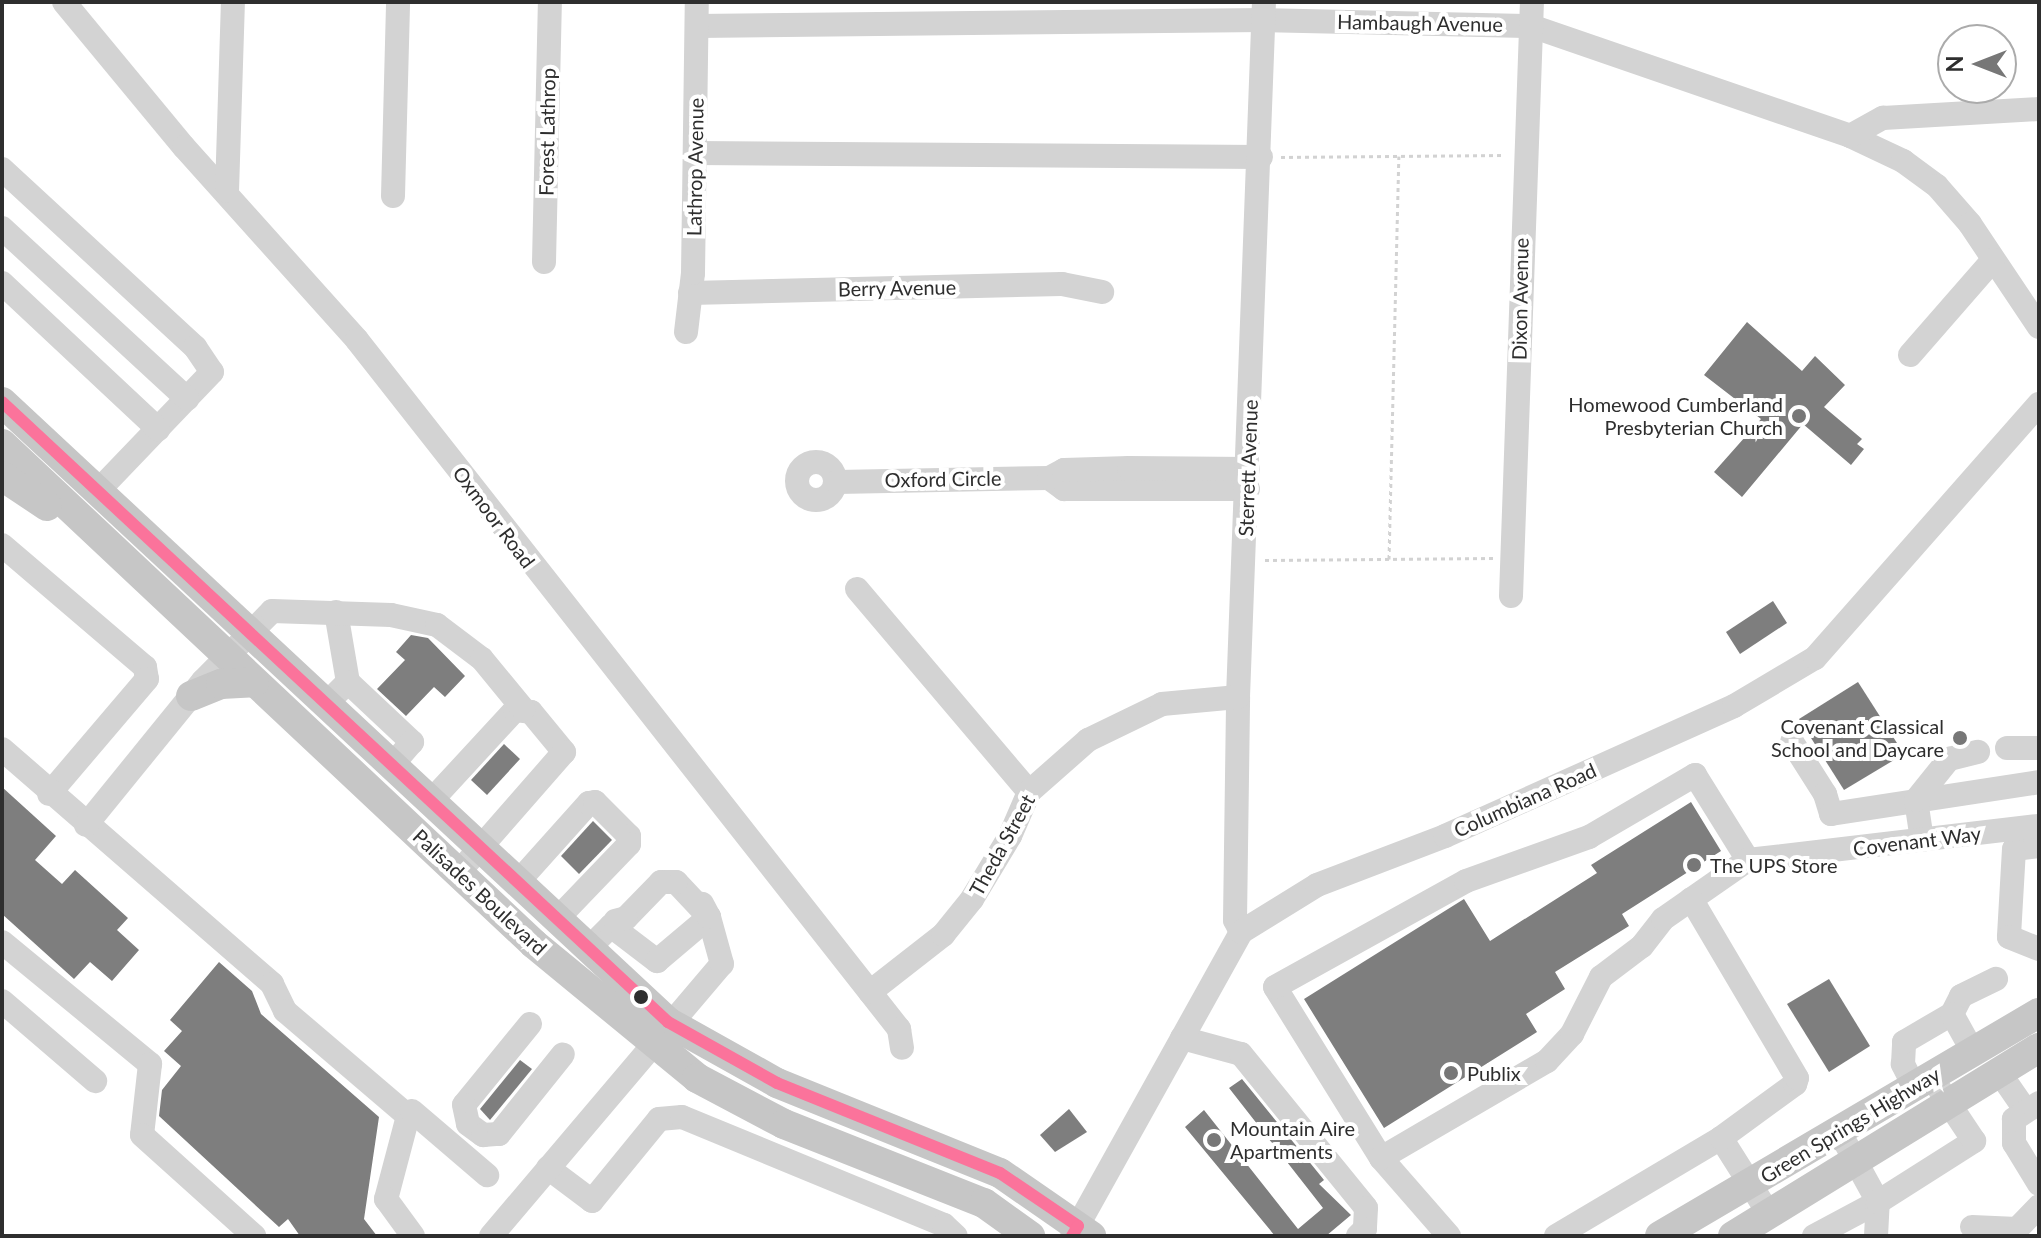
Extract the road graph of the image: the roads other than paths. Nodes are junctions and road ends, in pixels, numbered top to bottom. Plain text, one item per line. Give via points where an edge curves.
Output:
1 (64, 2) edge
2 (233, 2) edge
3 (398, 2) edge
4 (550, 2) edge
5 (1264, 11) edge
6 (1402, 12) edge
7 (697, 14) edge
8 (1531, 14) edge
9 (2039, 109) edge
10 (1850, 136) junction
11 (695, 153) junction
12 (1261, 157) junction
13 (2, 169) edge
14 (227, 191) junction
15 (393, 196) dead end
16 (2, 228) edge
17 (1993, 260) junction
18 (544, 262) dead end
19 (2, 283) edge
20 (1102, 292) dead end
21 (690, 293) junction
22 (2039, 327) edge
23 (686, 332) dead end
24 (1910, 355) dead end
25 (187, 399) junction
26 (2, 402) edge
27 (2039, 404) edge
28 (158, 429) junction
29 (2, 444) edge
30 (2, 476) edge
31 (1248, 479) junction
32 (837, 482) dead end
33 (98, 491) junction
34 (2, 545) edge
35 (113, 550) junction
36 (857, 589) dead end
37 (1511, 596) dead end
38 (336, 612) junction
39 (248, 632) junction
40 (226, 656) junction
41 (254, 682) junction
42 (348, 682) junction
43 (191, 696) junction
44 (1238, 697) junction
45 (326, 704) junction
46 (523, 709) junction
47 (1792, 742) dead end
48 (2007, 748) dead end
49 (2039, 748) edge
50 (2, 749) edge
51 (1978, 752) dead end
52 (392, 765) junction
53 (2039, 782) edge
54 (1029, 792) junction
55 (49, 794) junction
56 (1916, 800) junction
57 (431, 801) junction
58 (86, 825) junction
59 (2039, 826) edge
60 (1922, 840) junction
61 (478, 845) junction
62 (2039, 846) edge
63 (1748, 860) junction
64 (458, 873) junction
65 (518, 882) junction
66 (1691, 899) junction
67 (709, 917) junction
68 (557, 919) junction
69 (613, 923) junction
70 (1241, 932) junction
71 (2, 942) edge
72 (589, 948) junction
73 (2039, 949) edge
74 (1996, 979) dead end
75 (870, 992) junction
76 (2, 1001) edge
77 (2039, 1013) edge
78 (1952, 1014) junction
79 (530, 1024) dead end
80 (660, 1031) junction
81 (1182, 1038) junction
82 (902, 1048) dead end
83 (2039, 1048) edge
84 (1973, 1052) junction
85 (563, 1054) dead end
86 (1999, 1072) junction
87 (95, 1081) dead end
88 (1923, 1082) junction
89 (1949, 1103) junction
90 (2033, 1107) edge
91 (412, 1111) dead end
92 (1839, 1131) junction
93 (1721, 1138) junction
94 (1381, 1158) junction
95 (1856, 1161) junction
96 (548, 1168) junction
97 (487, 1175) dead end
98 (2039, 1184) edge
99 (1740, 1189) junction
100 (1878, 1202) junction
101 (2039, 1206) edge
102 (908, 1224) edge
103 (1972, 1227) dead end
104 (1751, 1228) edge
105 (2017, 1232) edge
106 (1080, 1233) edge
107 (955, 1235) edge
108 (254, 1236) edge
109 (413, 1236) edge
110 (491, 1236) edge
111 (1030, 1236) edge
112 (1358, 1236) edge
113 (1449, 1236) edge
114 (1556, 1236) edge
115 (1660, 1236) edge
116 (1814, 1236) edge
117 (1876, 1236) edge

1 - 14 street, Oxmoor Road
2 - 14 street
3 - 15 street
4 - 18 street, Forest Lathrop
5 - 6 street, Hambaugh Avenue
5 - 7 street, Hambaugh Avenue
5 - 12 street, Sterrett Avenue
6 - 8 street, Hambaugh Avenue
7 - 11 street, Lathrop Avenue
8 - 10 street, Hambaugh Avenue
8 - 37 street, Dixon Avenue
9 - 10 street via 1883,118
10 - 17 street, Hambaugh Avenue via 1903,161 1937,186
11 - 12 street
11 - 21 street, Lathrop Avenue
12 - 31 street, Sterrett Avenue
13 - 25 street via 195,347 212,372
14 - 75 street, Oxmoor Road via 357,340
16 - 25 street
17 - 22 street, Hambaugh Avenue
17 - 24 street
19 - 28 street
20 - 21 street, Berry Avenue via 1062,284
21 - 23 street, Lathrop Avenue
25 - 28 street
26 - 33 main road, Palisades Boulevard
27 - 70 street, Columbiana Road via 1815,658 1720,712 1445,836 1317,885
28 - 33 street
29 - 35 main road, Palisades Boulevard
30 - 35 main road
31 - 32 street, Oxford Circle via 1129,478 1064,489 1049,478
31 - 44 street, Sterrett Avenue
33 - 39 main road, Palisades Boulevard
34 - 55 street via 145,667 147,679
35 - 40 main road, Palisades Boulevard
36 - 54 street
38 - 39 street via 272,611
38 - 42 street
38 - 46 street via 391,615 449,631 482,659
39 - 40 street
39 - 45 main road, Palisades Boulevard
40 - 41 main road, Palisades Boulevard
40 - 43 street
41 - 43 main road via 221,684
41 - 64 main road, Palisades Boulevard
42 - 45 street
42 - 52 street via 412,742
43 - 58 street
44 - 54 street, Theda Street via 1162,704 1122,720 1088,740
44 - 70 street, Sterrett Avenue via 1235,920
45 - 52 main road, Palisades Boulevard
46 - 57 street via 502,720
46 - 61 street via 537,717 564,752
47 - 56 street via 1825,794 1831,814
48 - 49 street
50 - 55 street
51 - 56 street via 1949,759
52 - 57 main road, Palisades Boulevard
53 - 56 street
54 - 75 street, Theda Street via 972,899 943,935
55 - 58 street
56 - 60 street
57 - 61 main road, Palisades Boulevard
58 - 109 street via 272,984 285,1011 408,1116 386,1199
59 - 60 street, Covenant Way
60 - 63 street, Covenant Way
61 - 64 street
61 - 65 main road, Palisades Boulevard
62 - 73 street via 2014,849 2009,937
63 - 66 street
63 - 94 street via 1695,775 1589,837 1466,881 1275,987
64 - 80 main road, Palisades Boulevard
65 - 68 main road, Palisades Boulevard
65 - 68 street via 595,802 629,836 629,844
66 - 93 street via 1797,1078
66 - 94 street via 1601,977 1572,1034 1547,1061
67 - 69 street via 657,961
67 - 69 street via 684,873 673,868 663,869
67 - 80 street via 722,948 722,964
68 - 72 main road, Palisades Boulevard
69 - 72 street
70 - 81 street, Columbiana Road
71 - 108 street via 150,1064 142,1135
72 - 80 main road, Palisades Boulevard
74 - 78 street via 1961,996
75 - 82 street, Oxmoor Road via 899,1029
76 - 87 street
77 - 84 main road, Green Springs Highway
78 - 84 street
78 - 88 street via 1904,1042 1903,1064
79 - 85 street via 464,1105 468,1124 483,1135 499,1134
80 - 96 street
80 - 106 main road, Palisades Boulevard via 1000,1173
80 - 111 main road, Palisades Boulevard via 697,1078 784,1124 984,1203
81 - 106 street, Columbiana Road
81 - 112 street via 1241,1054 1366,1208 1365,1229
83 - 86 main road, Green Springs Highway
84 - 88 main road, Green Springs Highway
86 - 89 main road, Green Springs Highway
86 - 90 street
88 - 89 street
88 - 92 main road, Green Springs Highway
89 - 95 main road, Green Springs Highway
89 - 100 street via 1974,1141
90 - 98 street via 2014,1119 2014,1143
91 - 97 street
92 - 95 street
92 - 99 main road, Green Springs Highway
93 - 99 street
93 - 114 street
94 - 113 street
95 - 100 street
95 - 104 main road, Green Springs Highway
96 - 102 street via 592,1201 659,1119 682,1117
96 - 110 street
99 - 104 street
99 - 115 main road, Green Springs Highway
100 - 116 street
100 - 117 street
101 - 105 street
102 - 107 street
103 - 105 street

